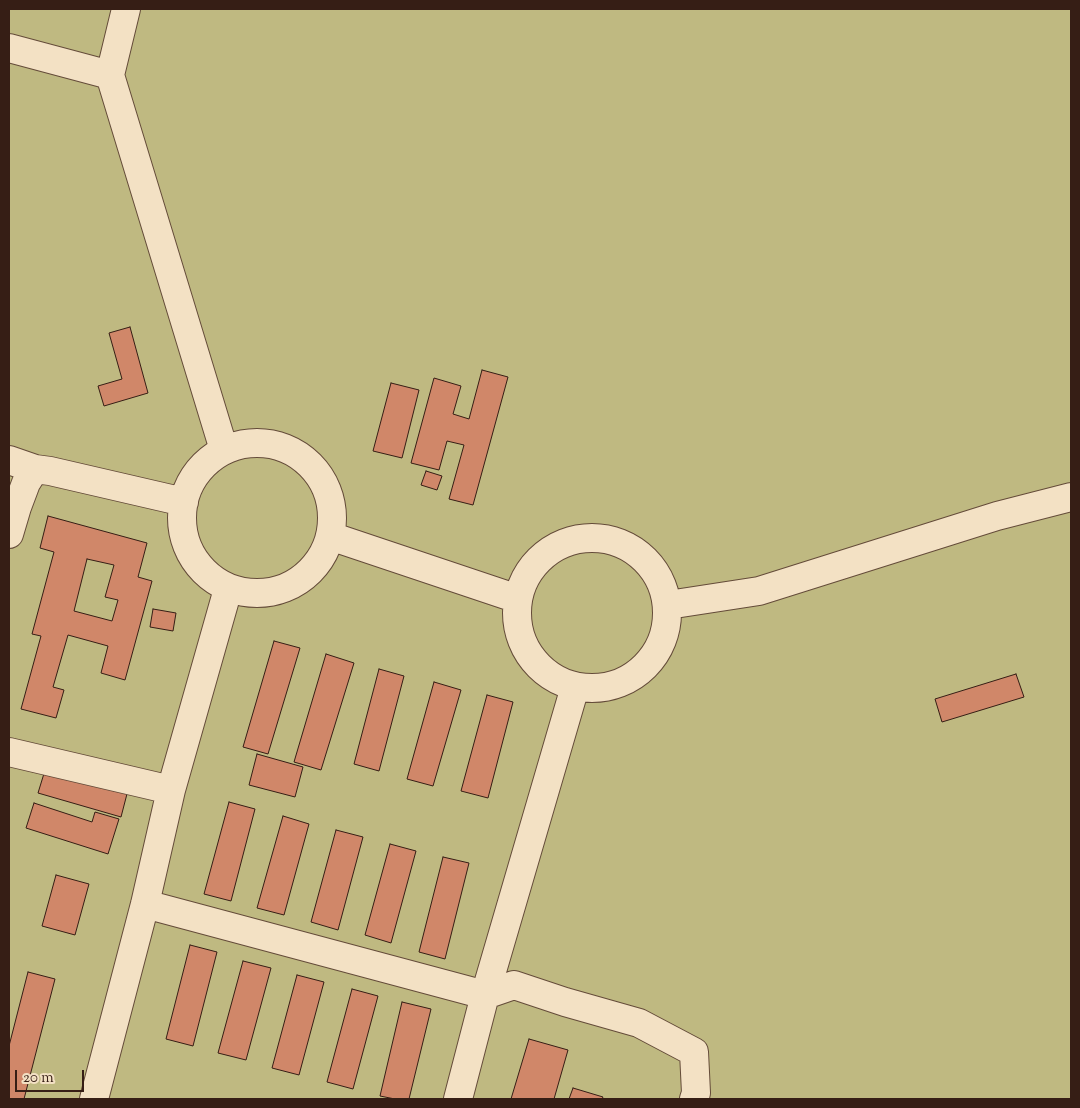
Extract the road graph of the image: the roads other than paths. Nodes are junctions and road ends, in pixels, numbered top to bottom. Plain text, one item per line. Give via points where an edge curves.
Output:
1 (126, 9) edge
2 (9, 48) edge
3 (110, 75) junction
4 (224, 450) junction
5 (9, 460) edge
6 (35, 469) junction
7 (1071, 497) edge
8 (184, 502) junction
9 (9, 534) edge
10 (330, 536) junction
11 (228, 588) junction
12 (518, 599) junction
13 (668, 605) junction
14 (575, 687) junction
15 (9, 752) edge
16 (171, 790) junction
17 (145, 904) junction
18 (485, 995) junction
19 (94, 1099) edge
20 (458, 1099) edge
21 (694, 1099) edge

1 - 3 street
2 - 3 street
3 - 4 street
4 - 8 street via 204,465 189,485
4 - 10 street via 247,443 271,444 294,452 307,462 326,488 332,511
5 - 6 street
6 - 8 street
6 - 9 street via 26,483
7 - 13 street via 987,519 759,592
8 - 11 street via 183,533 191,556 207,576
10 - 11 street via 322,556 309,573 291,586 270,593 249,594
10 - 12 street
11 - 16 street
12 - 13 street via 526,577 541,558 560,544 584,537 608,538 630,547 648,562 661,582
12 - 14 street via 517,622 524,645 536,664 554,678
13 - 14 street via 666,629 658,651 642,670 622,682 599,688
14 - 18 street
15 - 16 street
16 - 17 street
17 - 18 street
17 - 19 street
18 - 20 street
18 - 21 street via 514,984 639,1023 694,1052

